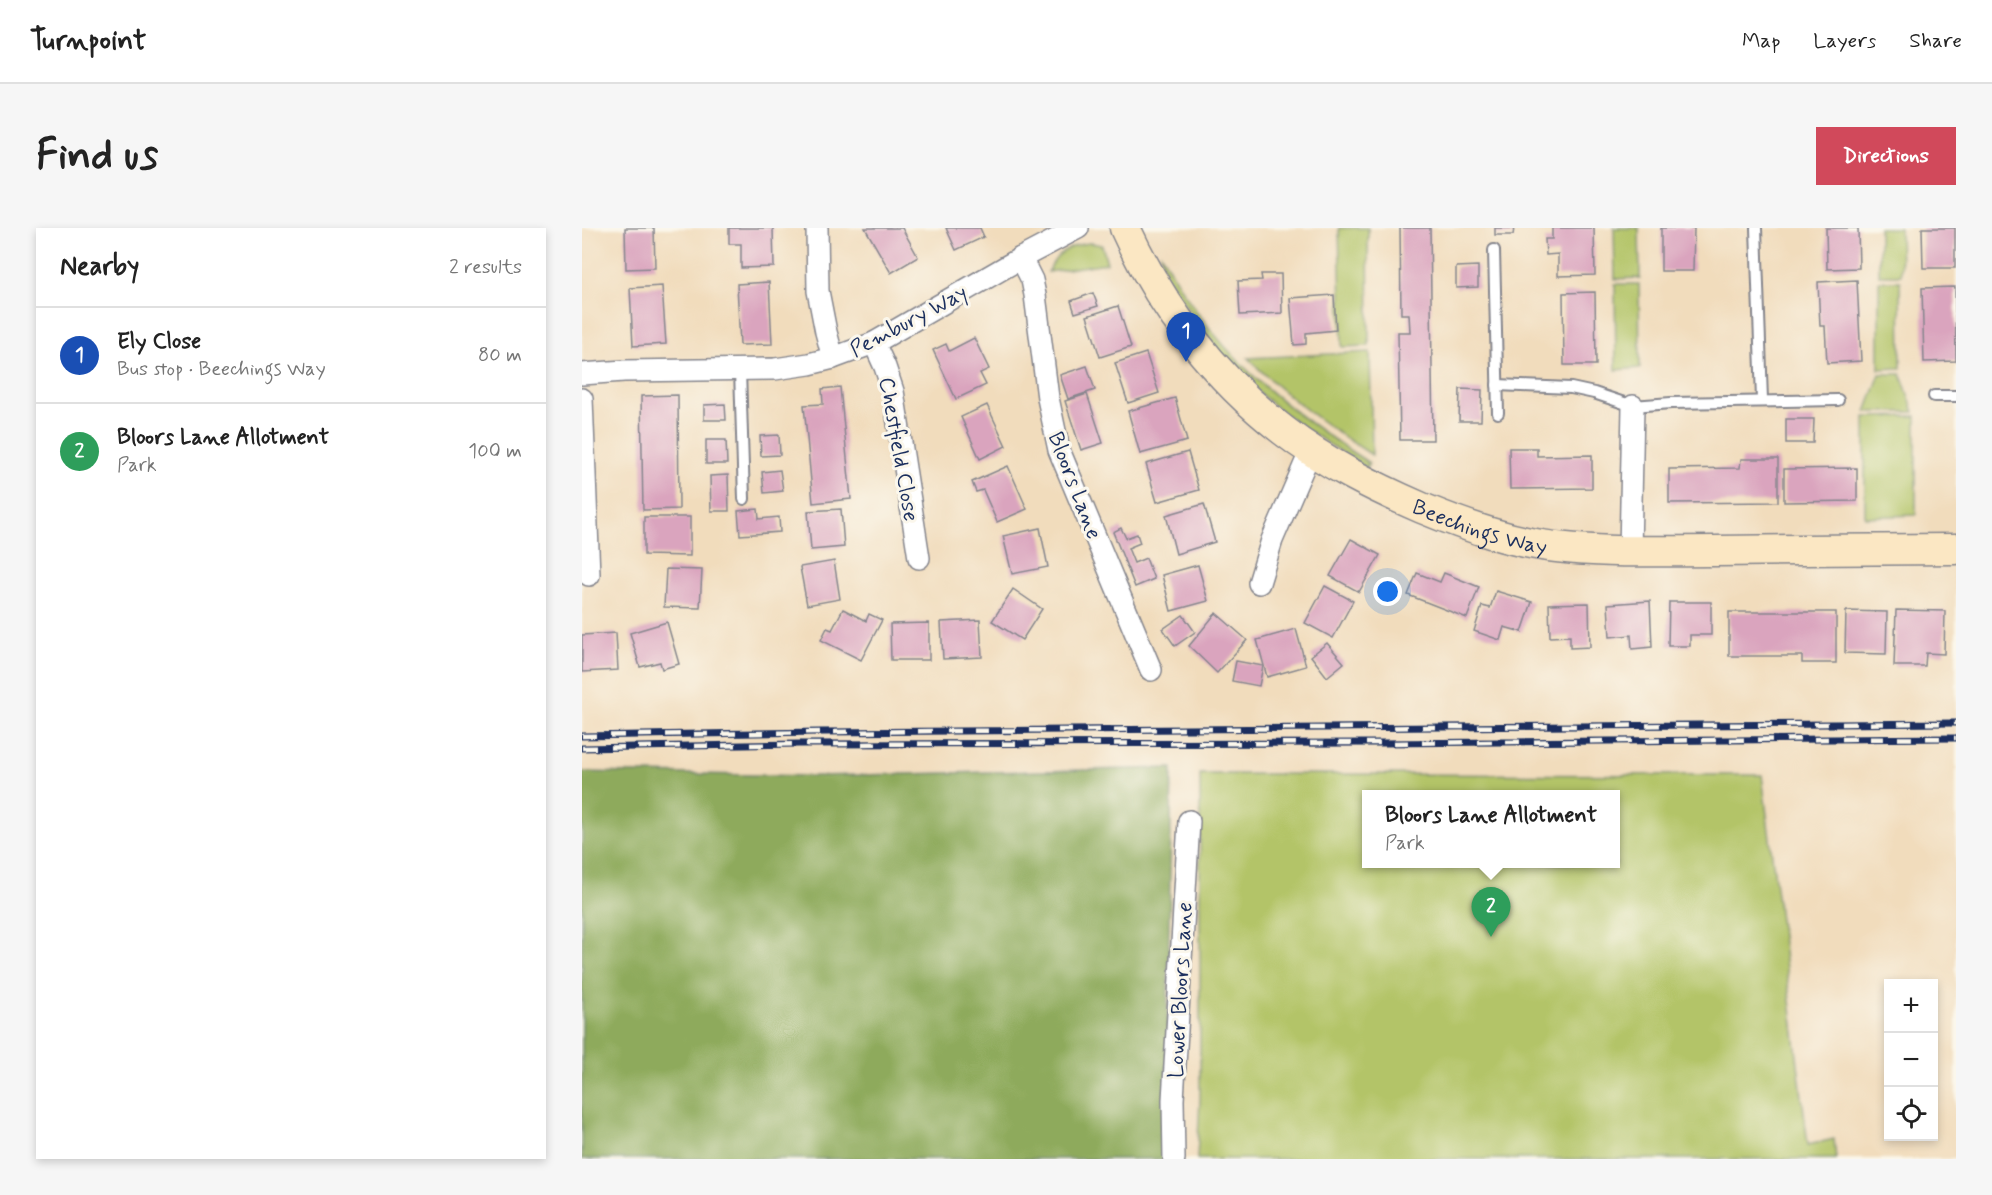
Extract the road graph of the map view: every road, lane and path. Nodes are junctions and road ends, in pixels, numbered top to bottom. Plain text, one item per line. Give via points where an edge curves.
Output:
1 (817, 228) edge
2 (1078, 228) edge
3 (1125, 228) edge
4 (1756, 228) edge
5 (1494, 250) dead end
6 (1021, 258) junction
7 (874, 343) junction
8 (833, 358) junction
9 (740, 370) junction
10 (582, 374) edge
11 (1497, 385) junction
12 (1934, 396) dead end
13 (1956, 396) edge
14 (582, 399) edge
15 (1762, 400) junction
16 (1838, 400) dead end
17 (1633, 406) junction
18 (1498, 413) dead end
19 (1311, 450) junction
20 (744, 500) dead end
21 (1956, 549) edge
22 (1630, 551) junction
23 (919, 558) dead end
24 (589, 575) dead end
25 (1259, 584) dead end
26 (1151, 670) dead end
27 (1189, 821) dead end
28 (1174, 1159) edge

1 - 8 street via 820,300
2 - 6 street, Pembury Way
3 - 19 street, Beechings Way via 1150,280 1200,349 1257,408
4 - 15 lane
5 - 11 lane
6 - 7 street, Pembury Way
6 - 26 street, Bloors Lane via 1035,295 1059,450
7 - 8 street, Pembury Way
7 - 23 street, Chestfield Close via 893,391
8 - 9 street, Pembury Way via 775,369
9 - 10 street, Pembury Way
9 - 20 lane
11 - 17 lane via 1570,388
11 - 18 lane
12 - 13 lane
14 - 24 street
15 - 16 lane
15 - 17 lane
17 - 22 street
19 - 22 street, Beechings Way via 1386,492 1504,537 1564,548
19 - 25 street via 1272,540
21 - 22 street, Beechings Way
27 - 28 street, Lower Bloors Lane via 1173,1100

